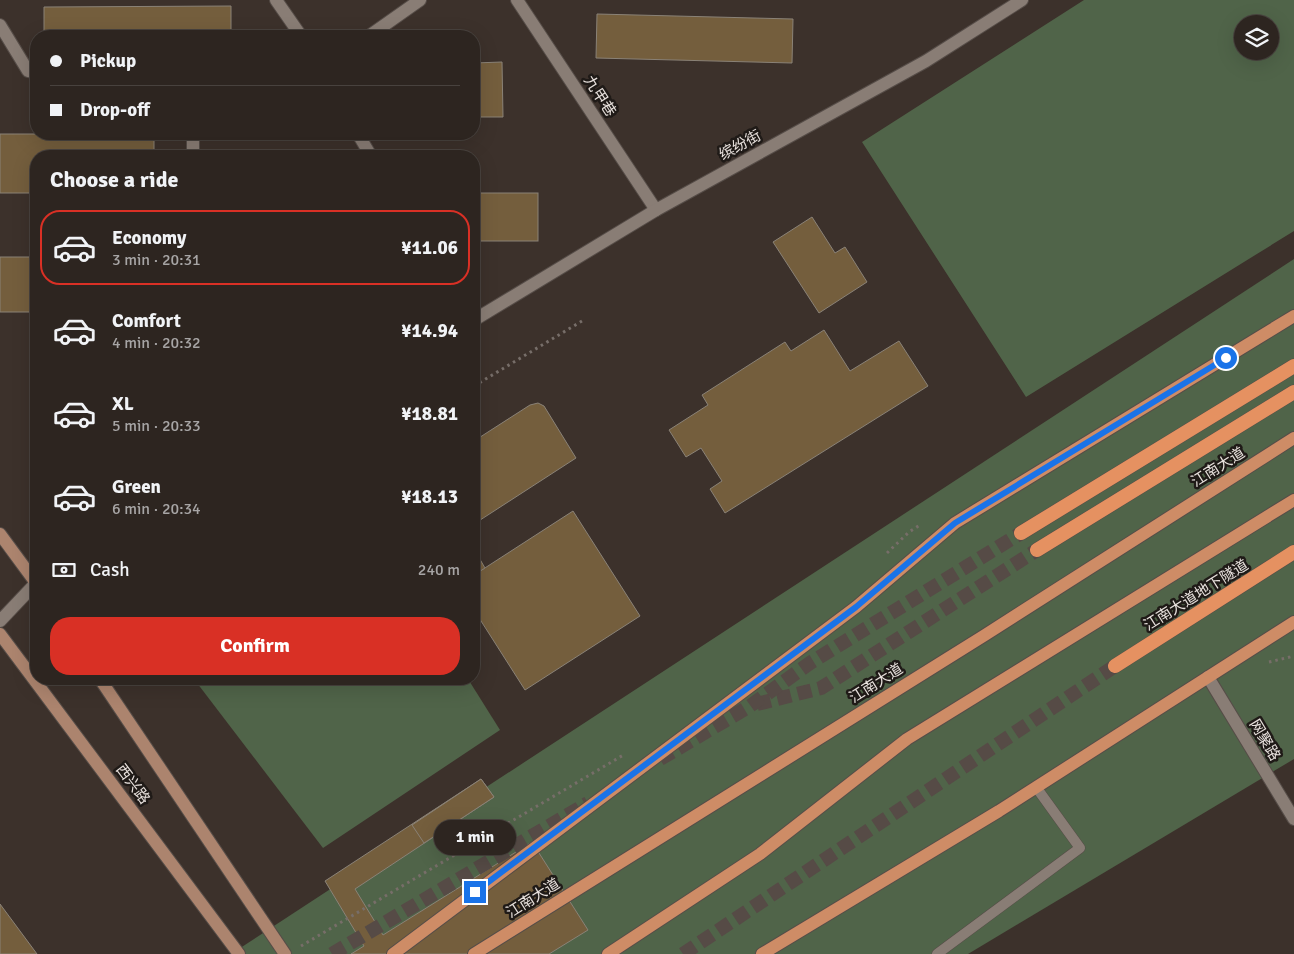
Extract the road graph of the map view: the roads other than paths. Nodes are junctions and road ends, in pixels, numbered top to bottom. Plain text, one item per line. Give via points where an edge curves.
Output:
1 (276, 0) edge
2 (420, 0) edge
3 (517, 0) edge
4 (1022, 0) edge
5 (0, 25) edge
6 (297, 30) edge
7 (378, 30) edge
8 (30, 71) edge
9 (656, 210) junction
10 (480, 316) edge
11 (1294, 316) edge
12 (1294, 366) edge
13 (1294, 392) edge
14 (1294, 438) edge
15 (1294, 500) edge
16 (1021, 533) tunnel mouth
17 (0, 534) edge
18 (1037, 550) tunnel mouth
19 (1294, 552) edge
20 (30, 575) edge
21 (30, 589) edge
22 (0, 621) edge
23 (1294, 622) edge
24 (0, 634) edge
25 (1115, 666) tunnel mouth
26 (30, 674) edge
27 (1208, 677) junction
28 (38, 685) edge
29 (104, 685) edge
30 (1036, 788) junction
31 (1294, 819) edge
32 (239, 954) edge
33 (285, 954) edge
34 (393, 954) edge
35 (474, 954) edge
36 (608, 954) edge
37 (762, 954) edge
38 (937, 954) edge

1 - 6 street
2 - 7 street
3 - 9 street, 九甲巷
4 - 9 street, 缤纷街 via 926,61
5 - 8 street
9 - 10 street, 缤纷街
11 - 34 main road via 955,523 856,607
12 - 16 highway
13 - 18 highway
14 - 35 main road, 江南大道
15 - 36 main road via 907,739 760,854
17 - 20 main road
19 - 25 highway, 江南大道地下隧道
21 - 22 street
23 - 27 main road
24 - 26 main road, 西兴路
27 - 30 main road
27 - 31 street, 网聚路
28 - 32 main road, 西兴路
29 - 33 main road, 西兴路
30 - 37 main road
30 - 38 lane via 1080,848

